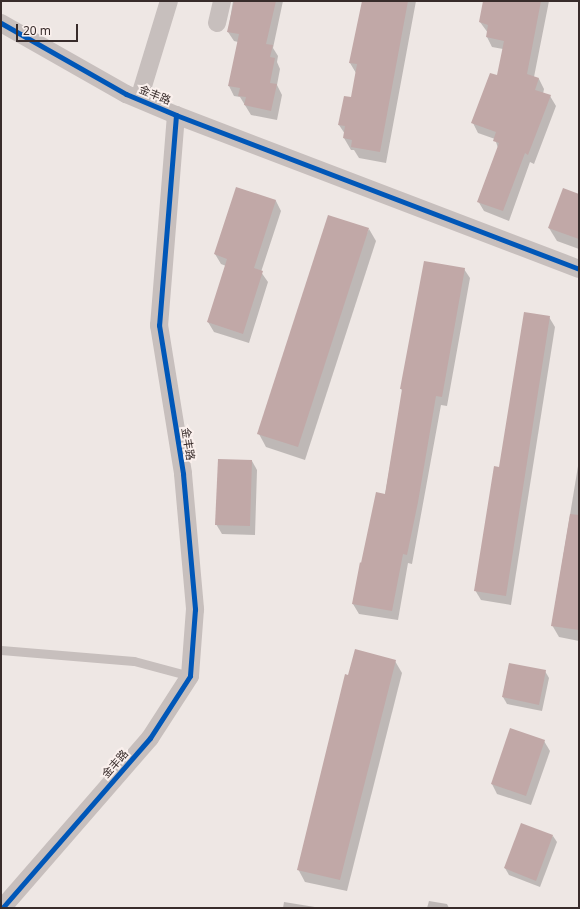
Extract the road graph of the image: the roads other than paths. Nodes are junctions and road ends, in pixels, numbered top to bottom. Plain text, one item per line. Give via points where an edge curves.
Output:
1 (168, 1) edge
2 (222, 1) edge
3 (1, 23) edge
4 (217, 23) dead end
5 (139, 99) junction
6 (176, 115) junction
7 (579, 269) edge
8 (1, 650) edge
9 (190, 676) junction
10 (2, 908) edge

1 - 5 street
2 - 4 street
3 - 5 street, 金丰路
5 - 6 street, 金丰路
6 - 7 street
6 - 9 street, 金丰路 via 160,325 183,474 195,609
8 - 9 lane via 134,661
9 - 10 street, 金丰路 via 150,738

